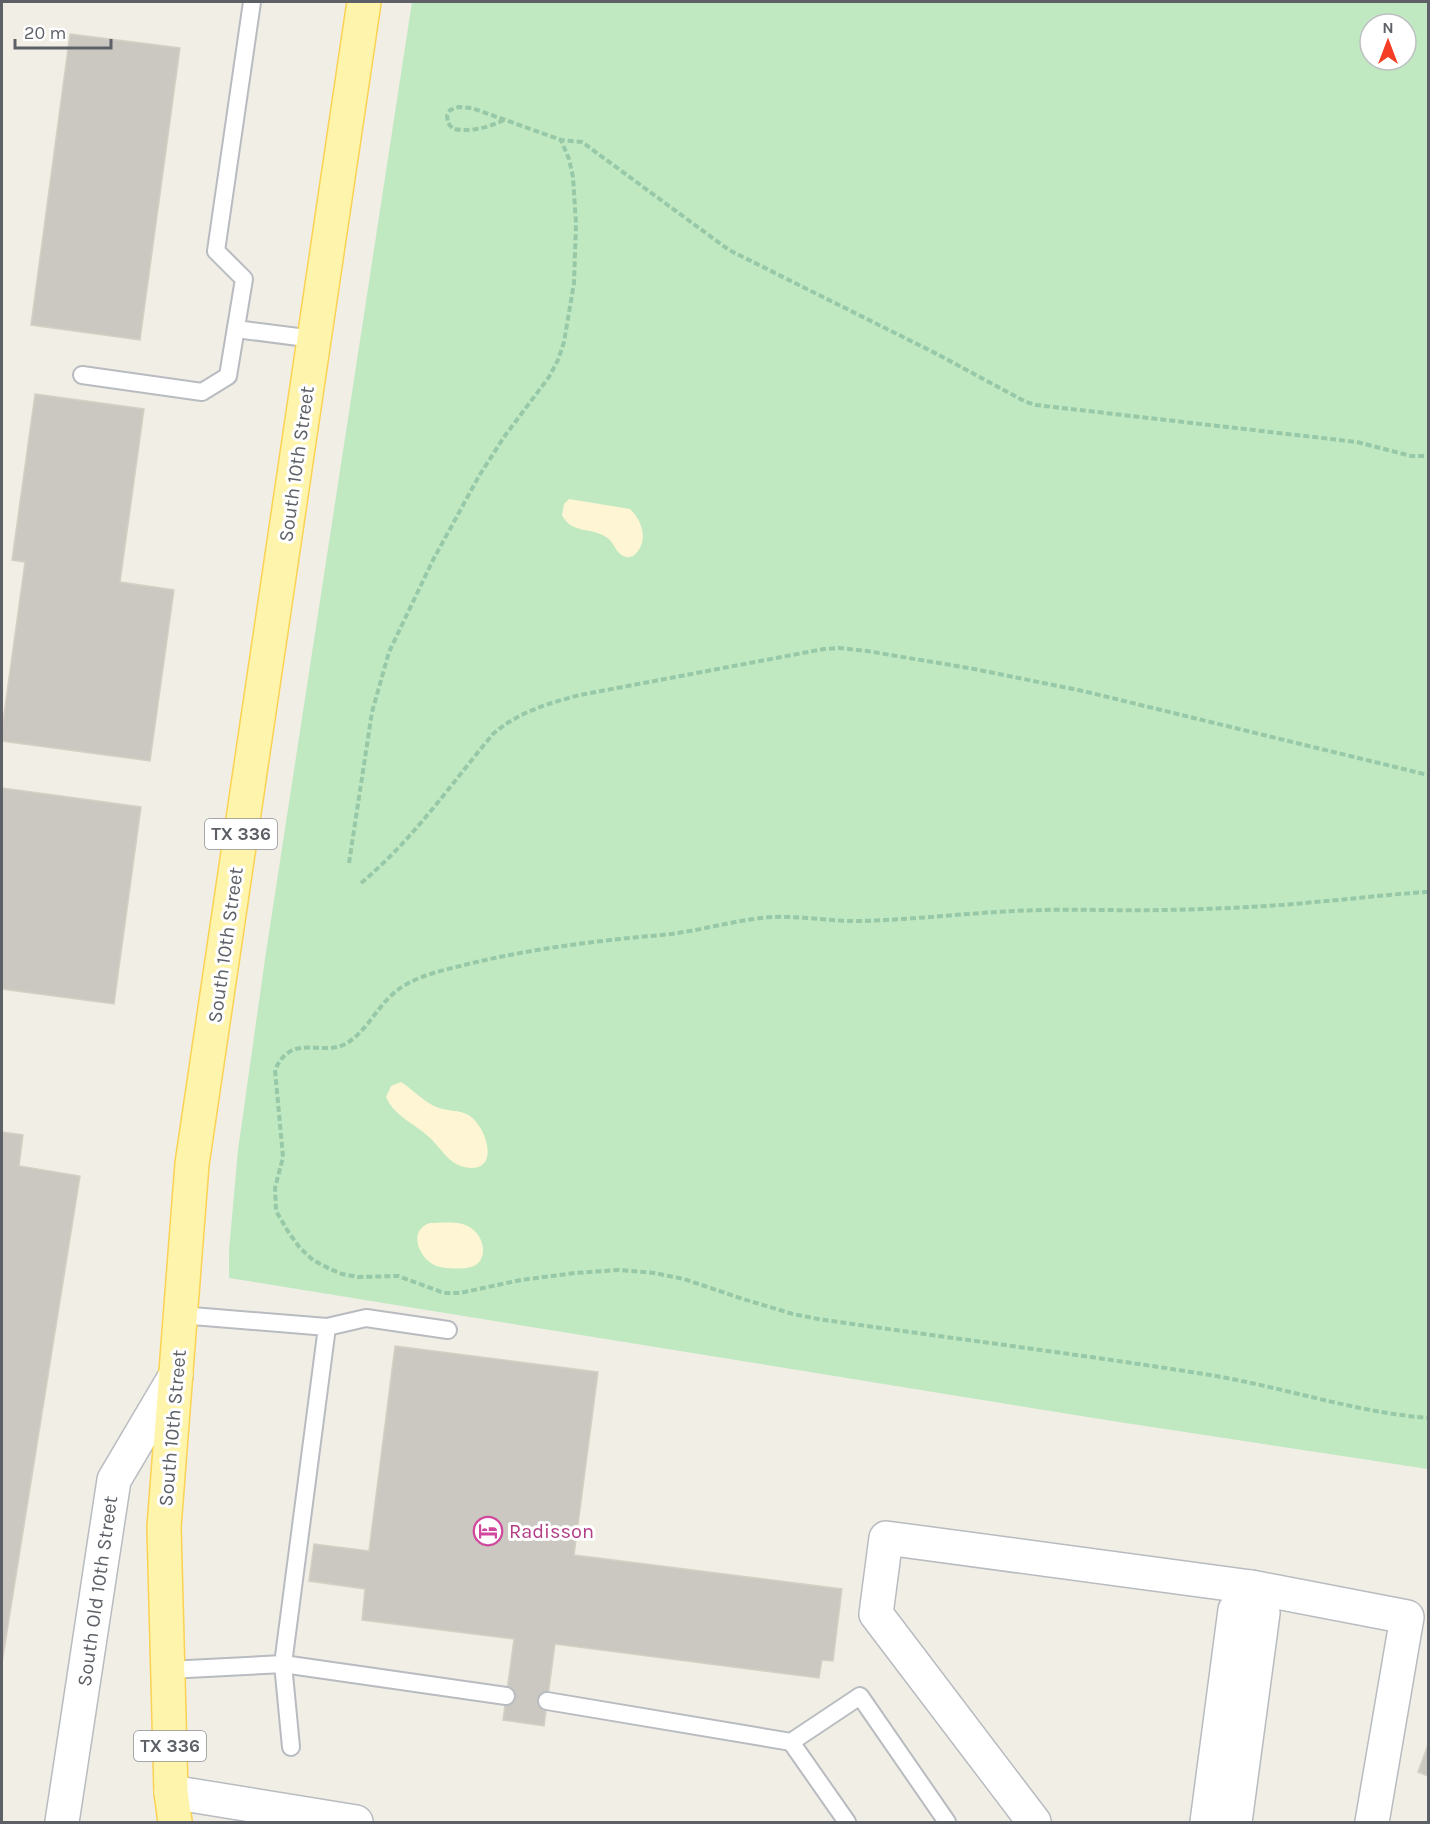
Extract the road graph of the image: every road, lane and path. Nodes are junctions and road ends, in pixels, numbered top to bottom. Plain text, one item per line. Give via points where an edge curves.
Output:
1 (252, 2) edge
2 (364, 2) edge
3 (504, 120) junction
4 (561, 140) junction
5 (236, 329) junction
6 (314, 339) junction
7 (82, 375) dead end
8 (1428, 456) edge
9 (1428, 775) edge
10 (349, 863) dead end
11 (361, 883) dead end
12 (1428, 892) edge
13 (180, 1316) junction
14 (327, 1327) junction
15 (448, 1330) dead end
16 (176, 1375) junction
17 (1428, 1418) edge
18 (1251, 1591) junction
19 (283, 1664) junction
20 (168, 1670) junction
21 (506, 1696) dead end
22 (547, 1701) dead end
23 (1232, 1738) junction
24 (791, 1742) junction
25 (291, 1747) dead end
26 (173, 1807) edge
27 (62, 1822) edge
28 (356, 1822) edge
29 (847, 1822) edge
30 (947, 1822) edge
31 (1034, 1822) edge
32 (1207, 1822) edge
33 (1235, 1822) edge
34 (1372, 1822) edge

1 - 5 lane via 216,251 244,279
2 - 6 main road, South 10th Street / TX 336
3 - 3 path via 459,107 447,116 453,129 462,131 488,128
3 - 4 path
4 - 8 path via 582,142 729,250 1026,402 1356,442 1411,456
4 - 10 path via 573,177 576,223 574,283 564,342 549,377 479,476 389,652 372,712
5 - 6 lane
5 - 7 lane via 228,376 201,392
6 - 13 main road, South 10th Street / TX 336 via 192,1164
9 - 11 path via 1007,675 867,651 824,649 580,695 507,722 398,848
12 - 17 path via 1314,903 1166,910 1043,910 860,921 760,918 683,933 535,950 478,962 407,984 387,998 347,1043 302,1048 280,1058 275,1083 283,1157 275,1188 276,1211 289,1233 313,1260 342,1274 398,1276 444,1293 460,1293 575,1273 654,1273 818,1319 1208,1375
13 - 14 lane
13 - 16 main road, South 10th Street / TX 336
14 - 15 lane via 366,1318
14 - 19 lane
16 - 20 main road, South 10th Street / TX 336 via 164,1527
16 - 27 street, South Old 10th Street via 114,1480
18 - 23 street via 1235,1610
18 - 31 street via 886,1538 876,1614
18 - 34 street via 1407,1617
19 - 20 lane
19 - 21 lane
19 - 25 lane
20 - 26 main road, South 10th Street / TX 336
22 - 24 lane
23 - 32 street
23 - 33 street
24 - 29 lane
24 - 30 lane via 860,1696
26 - 28 street

